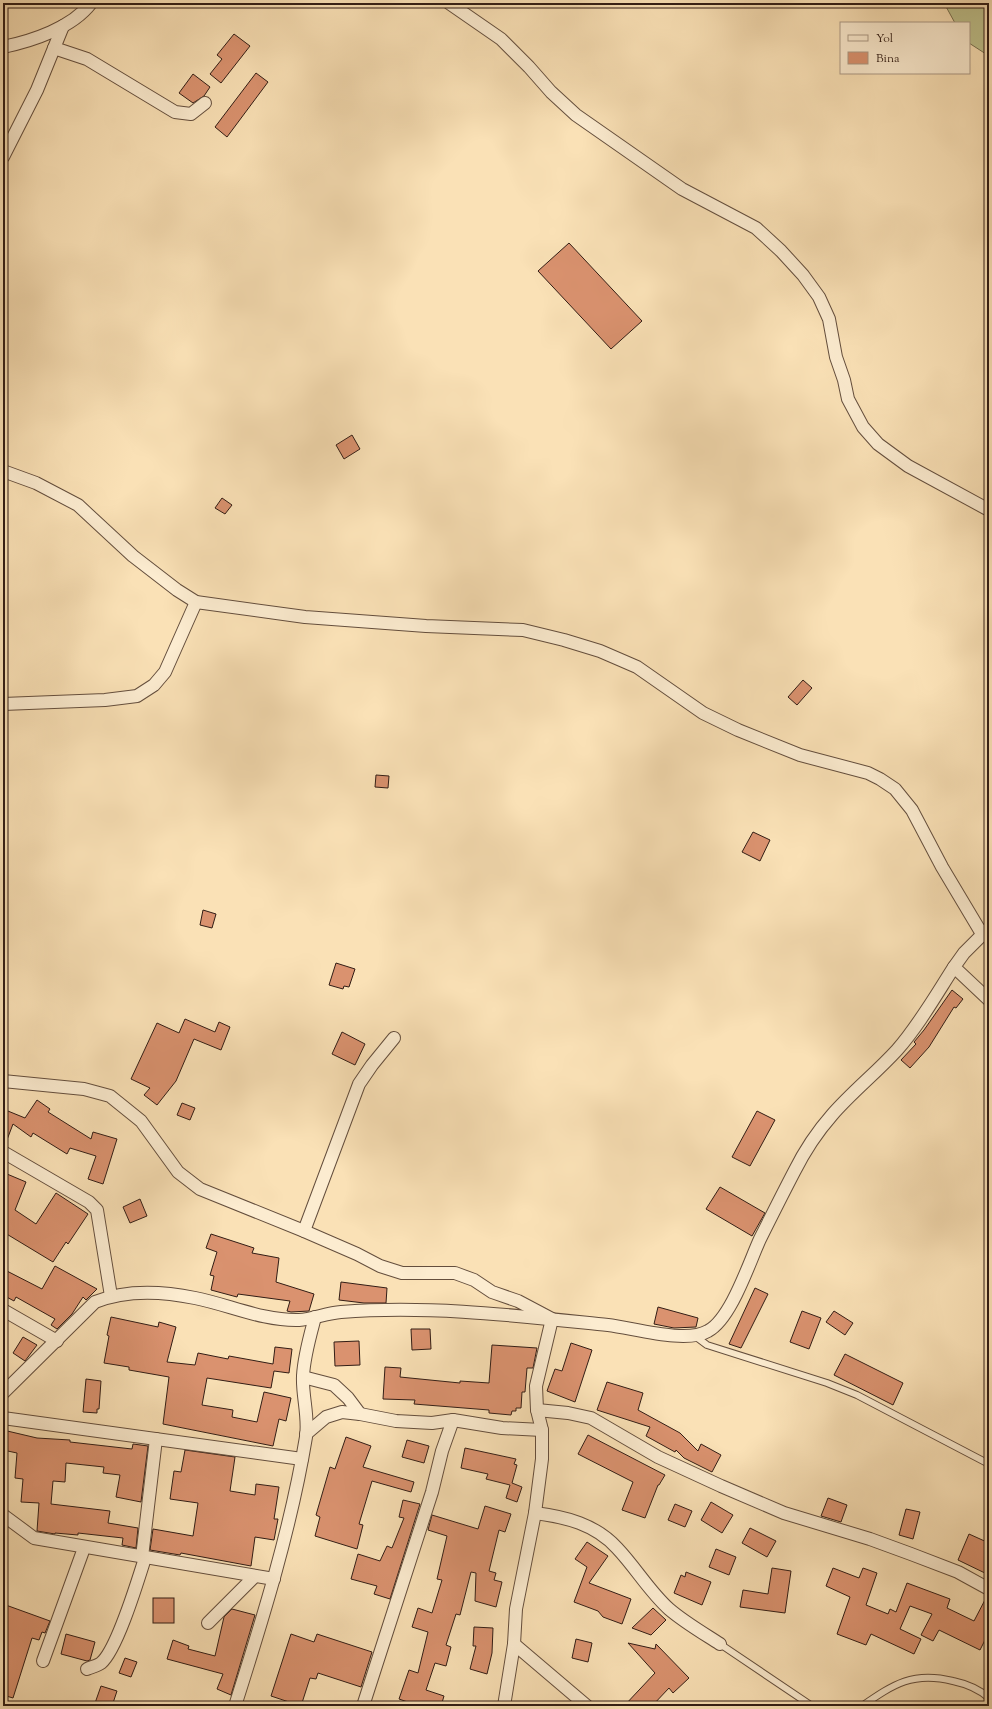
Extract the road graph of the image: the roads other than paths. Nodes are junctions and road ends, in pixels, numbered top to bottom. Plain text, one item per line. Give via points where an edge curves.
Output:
1 (90, 3) edge
2 (449, 3) edge
3 (63, 26) junction
4 (3, 47) edge
5 (54, 48) junction
6 (205, 103) dead end
7 (3, 157) edge
8 (3, 471) edge
9 (989, 510) edge
10 (196, 602) junction
11 (3, 704) edge
12 (985, 931) edge
13 (954, 967) junction
14 (989, 1000) edge
15 (394, 1038) dead end
16 (3, 1081) edge
17 (3, 1152) edge
18 (304, 1231) junction
19 (111, 1296) junction
20 (3, 1310) edge
21 (315, 1317) junction
22 (552, 1320) junction
23 (695, 1336) junction
24 (57, 1341) junction
25 (303, 1377) junction
26 (3, 1393) edge
27 (537, 1410) junction
28 (360, 1414) junction
29 (3, 1418) edge
30 (453, 1420) junction
31 (542, 1430) junction
32 (306, 1434) junction
33 (156, 1439) junction
34 (302, 1459) junction
35 (989, 1464) edge
36 (535, 1513) junction
37 (3, 1515) edge
38 (84, 1548) junction
39 (144, 1557) junction
40 (255, 1576) junction
41 (274, 1579) junction
42 (989, 1590) edge
43 (208, 1623) dead end
44 (514, 1644) junction
45 (720, 1644) joint
46 (43, 1661) dead end
47 (87, 1669) dead end
48 (989, 1698) edge
49 (236, 1706) edge
50 (363, 1706) edge
51 (504, 1706) edge
52 (588, 1706) edge
53 (812, 1706) edge
54 (862, 1706) edge

1 - 3 street
2 - 9 street via 501,39 550,92 576,115 682,189 756,228 781,250 820,297 829,319 848,399 863,427 878,444 908,466
3 - 4 street via 35,39
3 - 5 street
5 - 6 street via 87,59 174,112 191,114
5 - 7 street via 37,90
8 - 10 street via 36,483 78,505 133,556
10 - 11 street via 165,672 146,692 137,696 105,700
10 - 12 street via 305,617 418,626 523,630 600,651 637,667 703,713 738,730 800,755 880,778 895,789 912,810 942,867
12 - 13 street
13 - 14 street
13 - 23 street via 899,1048 833,1114 816,1136 786,1187 726,1311 716,1326
15 - 18 street via 359,1084
16 - 18 street via 84,1089 110,1096 141,1121 178,1172 200,1190
17 - 19 street via 89,1202 97,1210
18 - 22 street via 380,1266 402,1273 455,1273 474,1280 492,1292 518,1301
19 - 21 street via 140,1291 194,1298 262,1317 300,1320
19 - 24 street via 95,1302
20 - 24 street
21 - 22 street via 339,1312 422,1310 501,1314
21 - 25 street
22 - 23 street
22 - 27 street via 536,1386
23 - 35 lane via 707,1345 828,1383 857,1395
24 - 26 street
25 - 28 street via 334,1385
25 - 32 street
27 - 31 street
27 - 42 street via 591,1418 658,1457 721,1486 784,1513 870,1539 958,1572
28 - 30 street via 396,1421 432,1423
28 - 32 street via 342,1412 326,1417
29 - 33 street
30 - 31 street via 502,1428
30 - 50 street
31 - 36 street via 542,1459
32 - 34 street
33 - 34 street
33 - 39 street
34 - 41 street
36 - 44 street via 516,1609
36 - 45 street via 572,1519 604,1536 618,1548 645,1584 670,1609
37 - 38 street via 34,1538
38 - 39 street
38 - 46 street
39 - 40 street
39 - 47 street via 112,1648 101,1663
40 - 41 street
40 - 43 street
41 - 49 street
44 - 51 street
44 - 52 street
45 - 53 lane
48 - 54 lane via 969,1684 938,1677 925,1677 913,1678 894,1685

